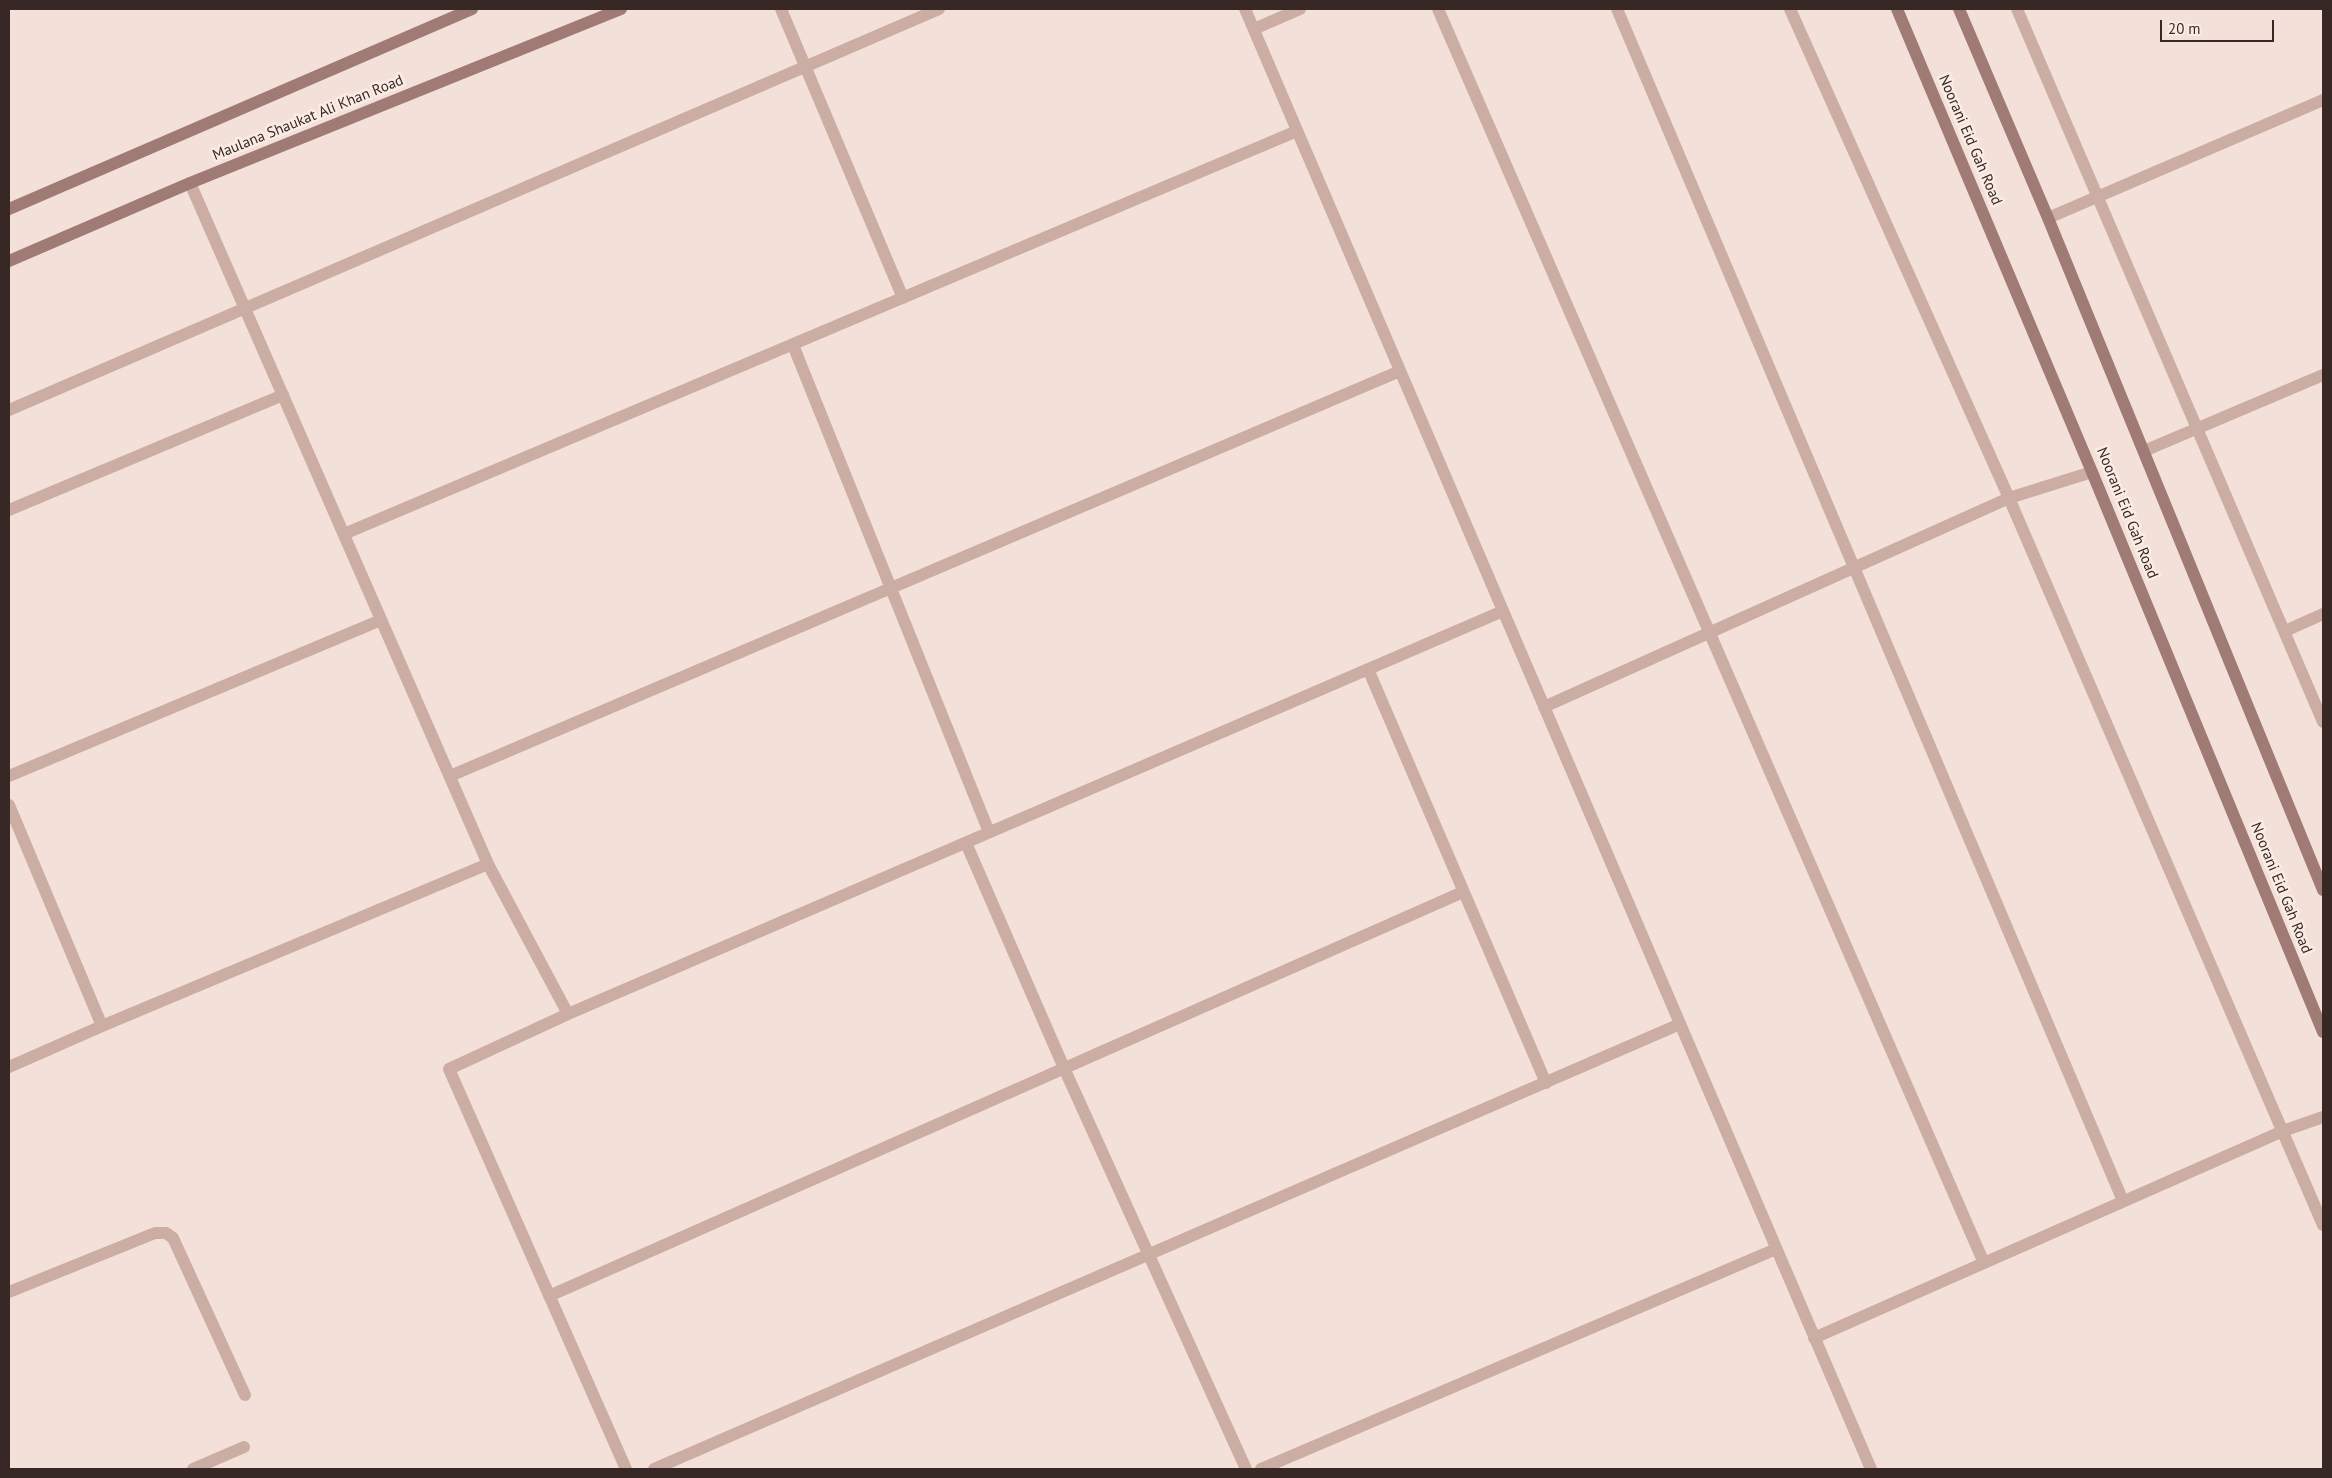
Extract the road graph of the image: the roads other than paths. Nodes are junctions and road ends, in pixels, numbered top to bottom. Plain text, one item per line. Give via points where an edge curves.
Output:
1 (472, 9) edge
2 (621, 9) edge
3 (781, 9) edge
4 (939, 9) edge
5 (1246, 9) edge
6 (1300, 9) edge
7 (1438, 9) edge
8 (1617, 9) edge
9 (1790, 9) edge
10 (1897, 9) edge
11 (1959, 9) edge
12 (2017, 9) edge
13 (1254, 29) junction
14 (804, 67) junction
15 (2323, 100) edge
16 (1297, 131) junction
17 (190, 183) junction
18 (2097, 198) junction
19 (9, 209) edge
20 (2048, 218) junction
21 (9, 261) edge
22 (903, 298) junction
23 (246, 309) junction
24 (793, 345) junction
25 (1400, 371) junction
26 (2323, 375) edge
27 (283, 395) junction
28 (9, 410) edge
29 (2198, 428) junction
30 (2144, 451) junction
31 (2092, 472) junction
32 (2009, 498) junction
33 (9, 510) edge
34 (344, 534) junction
35 (1854, 567) junction
36 (892, 588) junction
37 (1503, 611) junction
38 (2323, 614) edge
39 (381, 620) junction
40 (2285, 631) junction
41 (1709, 633) junction
42 (1368, 669) junction
43 (1544, 707) junction
44 (2323, 722) edge
45 (9, 776) edge
46 (450, 776) junction
47 (9, 805) edge
48 (989, 832) junction
49 (966, 843) junction
50 (488, 864) junction
51 (2319, 869) edge
52 (2323, 890) edge
53 (1463, 892) junction
54 (568, 1014) junction
55 (1680, 1024) junction
56 (102, 1026) junction
57 (2323, 1032) edge
58 (9, 1067) edge
59 (1064, 1068) junction
60 (1546, 1083) junction
61 (2323, 1117) edge
62 (2283, 1131) junction
63 (2123, 1201) junction
64 (2323, 1225) edge
65 (1776, 1249) junction
66 (1150, 1255) junction
67 (1984, 1263) junction
68 (9, 1292) edge
69 (549, 1296) junction
70 (1814, 1338) junction
71 (245, 1395) dead end
72 (244, 1447) dead end
73 (1867, 1468) edge
74 (193, 1469) edge
75 (626, 1469) edge
76 (654, 1469) edge
77 (1246, 1469) edge
78 (1261, 1469) edge

1 - 19 main road
2 - 17 main road, Maulana Shaukat Ali Khan Road
3 - 14 street
4 - 14 street
5 - 13 street
6 - 13 street
7 - 41 street
8 - 35 street
9 - 32 street
10 - 31 main road, Noorani Eid Gah Road
11 - 20 main road
12 - 18 street
13 - 16 street
14 - 22 street
14 - 23 street
15 - 18 street
16 - 22 street
16 - 25 street
17 - 21 main road, Maulana Shaukat Ali Khan Road
17 - 23 street
18 - 20 street
18 - 29 street
20 - 30 main road
22 - 24 street
23 - 27 street
23 - 28 street
24 - 34 street
24 - 36 street
25 - 36 street
25 - 37 street
26 - 29 street
27 - 33 street
27 - 34 street
29 - 30 street
29 - 40 street
30 - 51 main road
31 - 32 street
31 - 57 main road, Noorani Eid Gah Road
32 - 35 street
32 - 62 street
34 - 39 street
35 - 41 street
35 - 63 street
36 - 46 street
36 - 48 street
37 - 42 street
37 - 43 street
38 - 40 street
39 - 45 street
39 - 46 street
40 - 44 street
41 - 43 street
41 - 67 street
42 - 48 street
42 - 53 street
43 - 55 street
46 - 50 street
47 - 56 street
48 - 49 street
49 - 54 street
49 - 59 street
50 - 54 street
50 - 56 street
51 - 52 main road
53 - 59 street
53 - 60 street
54 - 69 street via 449,1069
55 - 60 street
55 - 65 street
56 - 58 street
59 - 66 street
59 - 69 street
60 - 66 street
61 - 62 street
62 - 63 street
62 - 64 street
63 - 67 street
65 - 70 street
65 - 78 street
66 - 76 street
66 - 77 street
67 - 70 street
68 - 71 street via 155,1232 166,1233 173,1238
69 - 75 street
70 - 73 street
72 - 74 street

